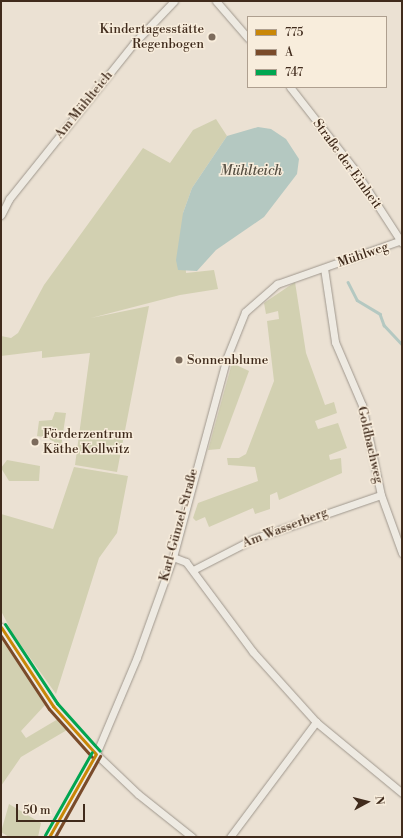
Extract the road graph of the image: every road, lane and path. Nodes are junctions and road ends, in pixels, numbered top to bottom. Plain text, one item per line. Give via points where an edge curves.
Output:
1 (174, 1) edge
2 (216, 1) edge
3 (247, 37) edge
4 (291, 88) edge
5 (1, 215) edge
6 (402, 242) edge
7 (324, 268) junction
8 (381, 495) junction
9 (402, 553) edge
10 (174, 557) junction
11 (193, 570) junction
12 (1, 627) edge
13 (316, 722) junction
14 (96, 754) junction
15 (402, 793) edge
16 (49, 837) edge
17 (192, 837) edge
18 (230, 837) edge

1 - 5 street, Am Mühlteich via 134,43 9,199
2 - 3 street
4 - 6 street, Straße der Einheit via 354,169
6 - 7 street, Mühlweg
7 - 8 street, Goldbachweg via 335,342 362,405
7 - 10 street, Karl-Günzel-Straße via 277,284 254,303 239,324 200,451
8 - 9 street, Goldbachweg
8 - 11 street, Am Wasserberg via 253,539
10 - 11 street via 186,562
10 - 14 street, Karl-Günzel-Straße
11 - 13 street via 253,652
12 - 14 street via 54,706
13 - 15 street
13 - 18 street
14 - 16 street, Karl-Günzel-Straße
14 - 17 street via 138,794

